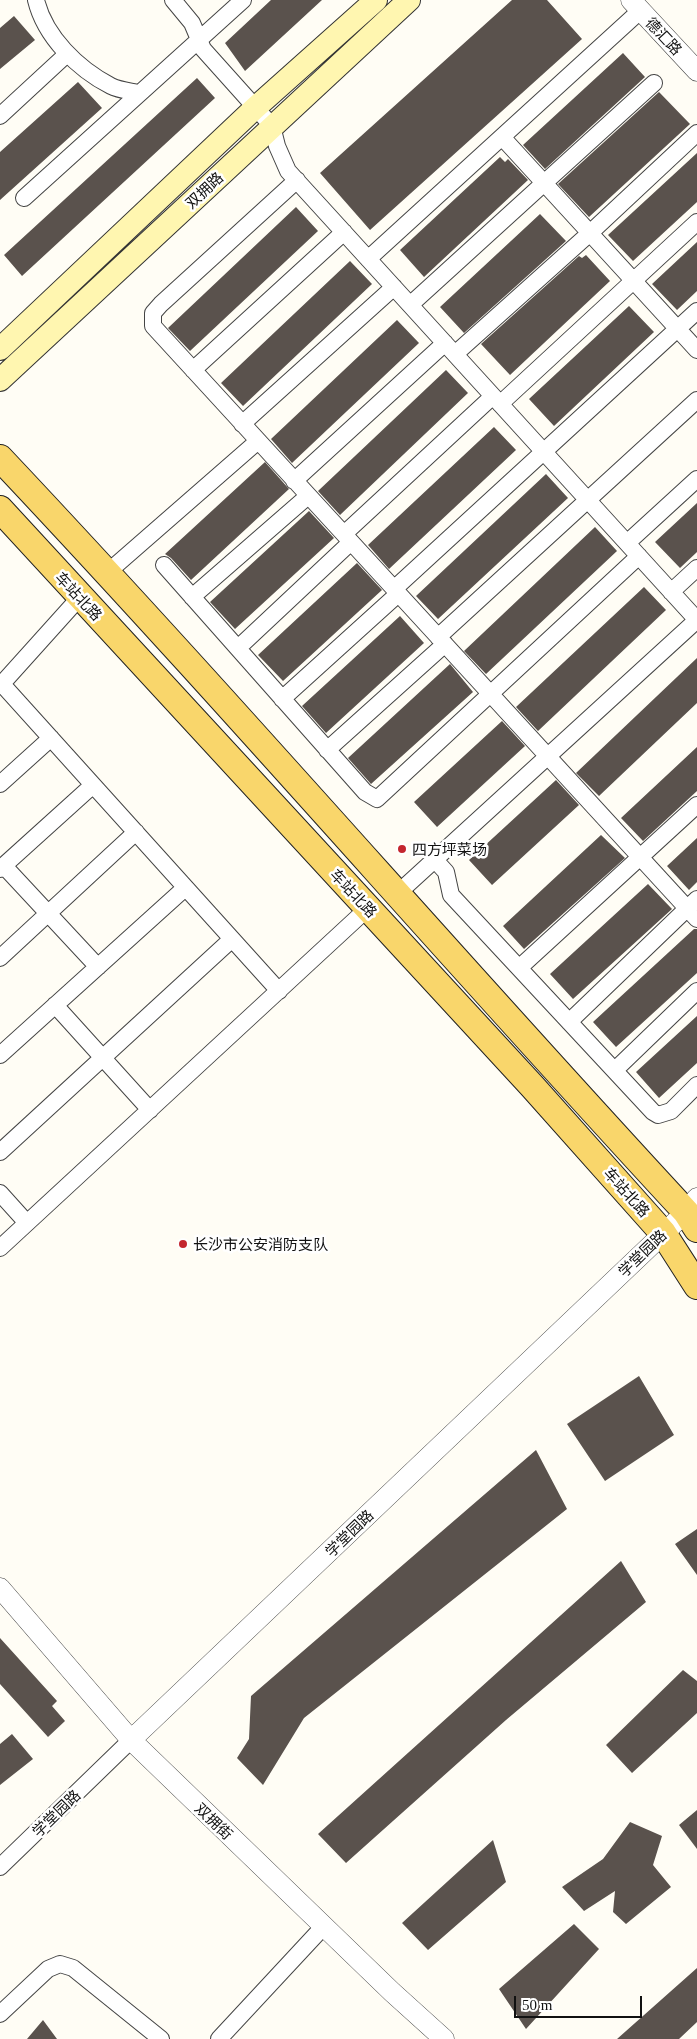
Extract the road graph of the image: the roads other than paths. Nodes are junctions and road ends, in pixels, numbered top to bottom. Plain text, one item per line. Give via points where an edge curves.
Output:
1 (36, 0) edge
2 (173, 0) edge
3 (243, 0) edge
4 (376, 0) edge
5 (409, 0) edge
6 (636, 5) edge
7 (198, 40) junction
8 (67, 54) junction
9 (697, 71) edge
10 (654, 83) dead end
11 (138, 94) junction
12 (255, 108) junction
13 (0, 116) edge
14 (272, 126) junction
15 (697, 133) edge
16 (502, 137) junction
17 (297, 180) junction
18 (544, 184) junction
19 (24, 198) dead end
20 (697, 222) edge
21 (344, 232) junction
22 (590, 233) junction
23 (368, 259) junction
24 (633, 280) junction
25 (394, 287) junction
26 (410, 305) junction
27 (697, 311) edge
28 (678, 329) junction
29 (450, 348) junction
30 (0, 349) edge
31 (697, 350) edge
32 (193, 370) junction
33 (0, 380) edge
34 (497, 400) junction
35 (697, 400) edge
36 (242, 424) junction
37 (258, 441) junction
38 (543, 451) junction
39 (0, 458) edge
40 (697, 479) edge
41 (294, 481) junction
42 (308, 496) junction
43 (588, 500) junction
44 (0, 509) edge
45 (347, 538) junction
46 (627, 543) junction
47 (639, 556) junction
48 (164, 565) dead end
49 (697, 568) edge
50 (108, 572) junction
51 (396, 591) junction
52 (671, 592) junction
53 (80, 597) junction
54 (192, 597) junction
55 (697, 620) edge
56 (441, 641) junction
57 (238, 648) junction
58 (1, 685) edge
59 (491, 695) junction
60 (282, 699) junction
61 (51, 738) junction
62 (327, 750) junction
63 (548, 756) junction
64 (0, 784) edge
65 (93, 785) junction
66 (697, 805) edge
67 (136, 832) junction
68 (640, 857) junction
69 (435, 860) junction
70 (2, 868) edge
71 (186, 888) junction
72 (397, 894) junction
73 (368, 908) junction
74 (694, 909) edge
75 (48, 914) junction
76 (232, 939) junction
77 (0, 958) edge
78 (98, 967) junction
79 (519, 968) junction
80 (278, 991) junction
81 (697, 991) edge
82 (55, 1005) junction
83 (569, 1022) junction
84 (0, 1055) edge
85 (103, 1058) junction
86 (614, 1070) junction
87 (697, 1086) edge
88 (150, 1110) junction
89 (0, 1152) edge
90 (0, 1193) edge
91 (693, 1213) edge
92 (27, 1223) junction
93 (663, 1233) junction
94 (0, 1248) edge
95 (697, 1286) edge
96 (0, 1588) edge
97 (131, 1740) junction
98 (0, 1867) edge
99 (324, 1926) junction
100 (0, 2014) edge
101 (162, 2039) edge
102 (219, 2039) edge
103 (444, 2039) edge

1 - 8 street via 44,21
2 - 7 street via 187,16
3 - 7 street
4 - 12 main road, 双拥路
5 - 14 main road, 双拥路
6 - 9 street, 德汇路
6 - 16 street
7 - 11 street
7 - 12 street via 203,50
8 - 11 street via 113,87
8 - 13 street
10 - 18 street
11 - 19 street
12 - 14 street
12 - 30 main road, 双拥路
14 - 17 street via 283,162
14 - 33 main road, 双拥路
15 - 22 street
16 - 18 street
16 - 23 street
17 - 21 street
17 - 32 street via 153,313 153,326
18 - 22 street
18 - 26 street
20 - 24 street
21 - 23 street
21 - 32 street
22 - 24 street
22 - 29 street
23 - 25 street
24 - 28 street
24 - 34 street
25 - 26 street
25 - 36 street
26 - 29 street
27 - 28 street
28 - 31 street
28 - 38 street
29 - 34 street
29 - 41 street
32 - 36 street
34 - 38 street
34 - 45 street
35 - 43 street
36 - 37 street
37 - 41 street
37 - 50 street
38 - 43 street
38 - 51 street
39 - 50 main road, 车站北路
40 - 46 street
41 - 42 street
42 - 45 street
42 - 54 street
43 - 46 street
43 - 56 street
44 - 53 main road, 车站北路
45 - 51 street
45 - 57 street
46 - 47 street
47 - 52 street
47 - 59 street
48 - 54 street
49 - 52 street
50 - 72 main road, 车站北路
51 - 56 street
51 - 60 street
52 - 55 street
53 - 58 street
53 - 73 main road, 车站北路
54 - 57 street
55 - 63 street
56 - 59 street
56 - 62 street
57 - 60 street
58 - 61 street
59 - 62 street via 377,799 370,797
59 - 63 street
60 - 62 street
61 - 64 street
61 - 65 street
63 - 68 street
63 - 69 street
65 - 67 street
65 - 70 street
66 - 68 street
67 - 71 street
67 - 75 street
68 - 74 street
68 - 79 street
69 - 72 street
69 - 79 street via 446,872 451,895
70 - 75 street
71 - 76 street
71 - 78 street
72 - 91 main road, 车站北路 via 553,1068
73 - 80 street
73 - 93 main road, 车站北路
74 - 83 street
75 - 77 street
75 - 78 street
76 - 80 street
76 - 85 street
78 - 82 street
79 - 83 street
80 - 88 street
81 - 86 street
82 - 84 street
82 - 85 street
83 - 86 street
85 - 88 street
85 - 89 street
86 - 87 street via 658,1115 671,1111
88 - 92 street
90 - 92 street
91 - 93 street, 学堂园路
92 - 94 street
93 - 95 main road, 车站北路
93 - 97 street, 学堂园路
96 - 97 street, 双拥街
97 - 98 street, 学堂园路
97 - 99 street, 双拥街
99 - 102 street
99 - 103 street, 双拥街
100 - 101 street via 48,1969 60,1964 73,1968

